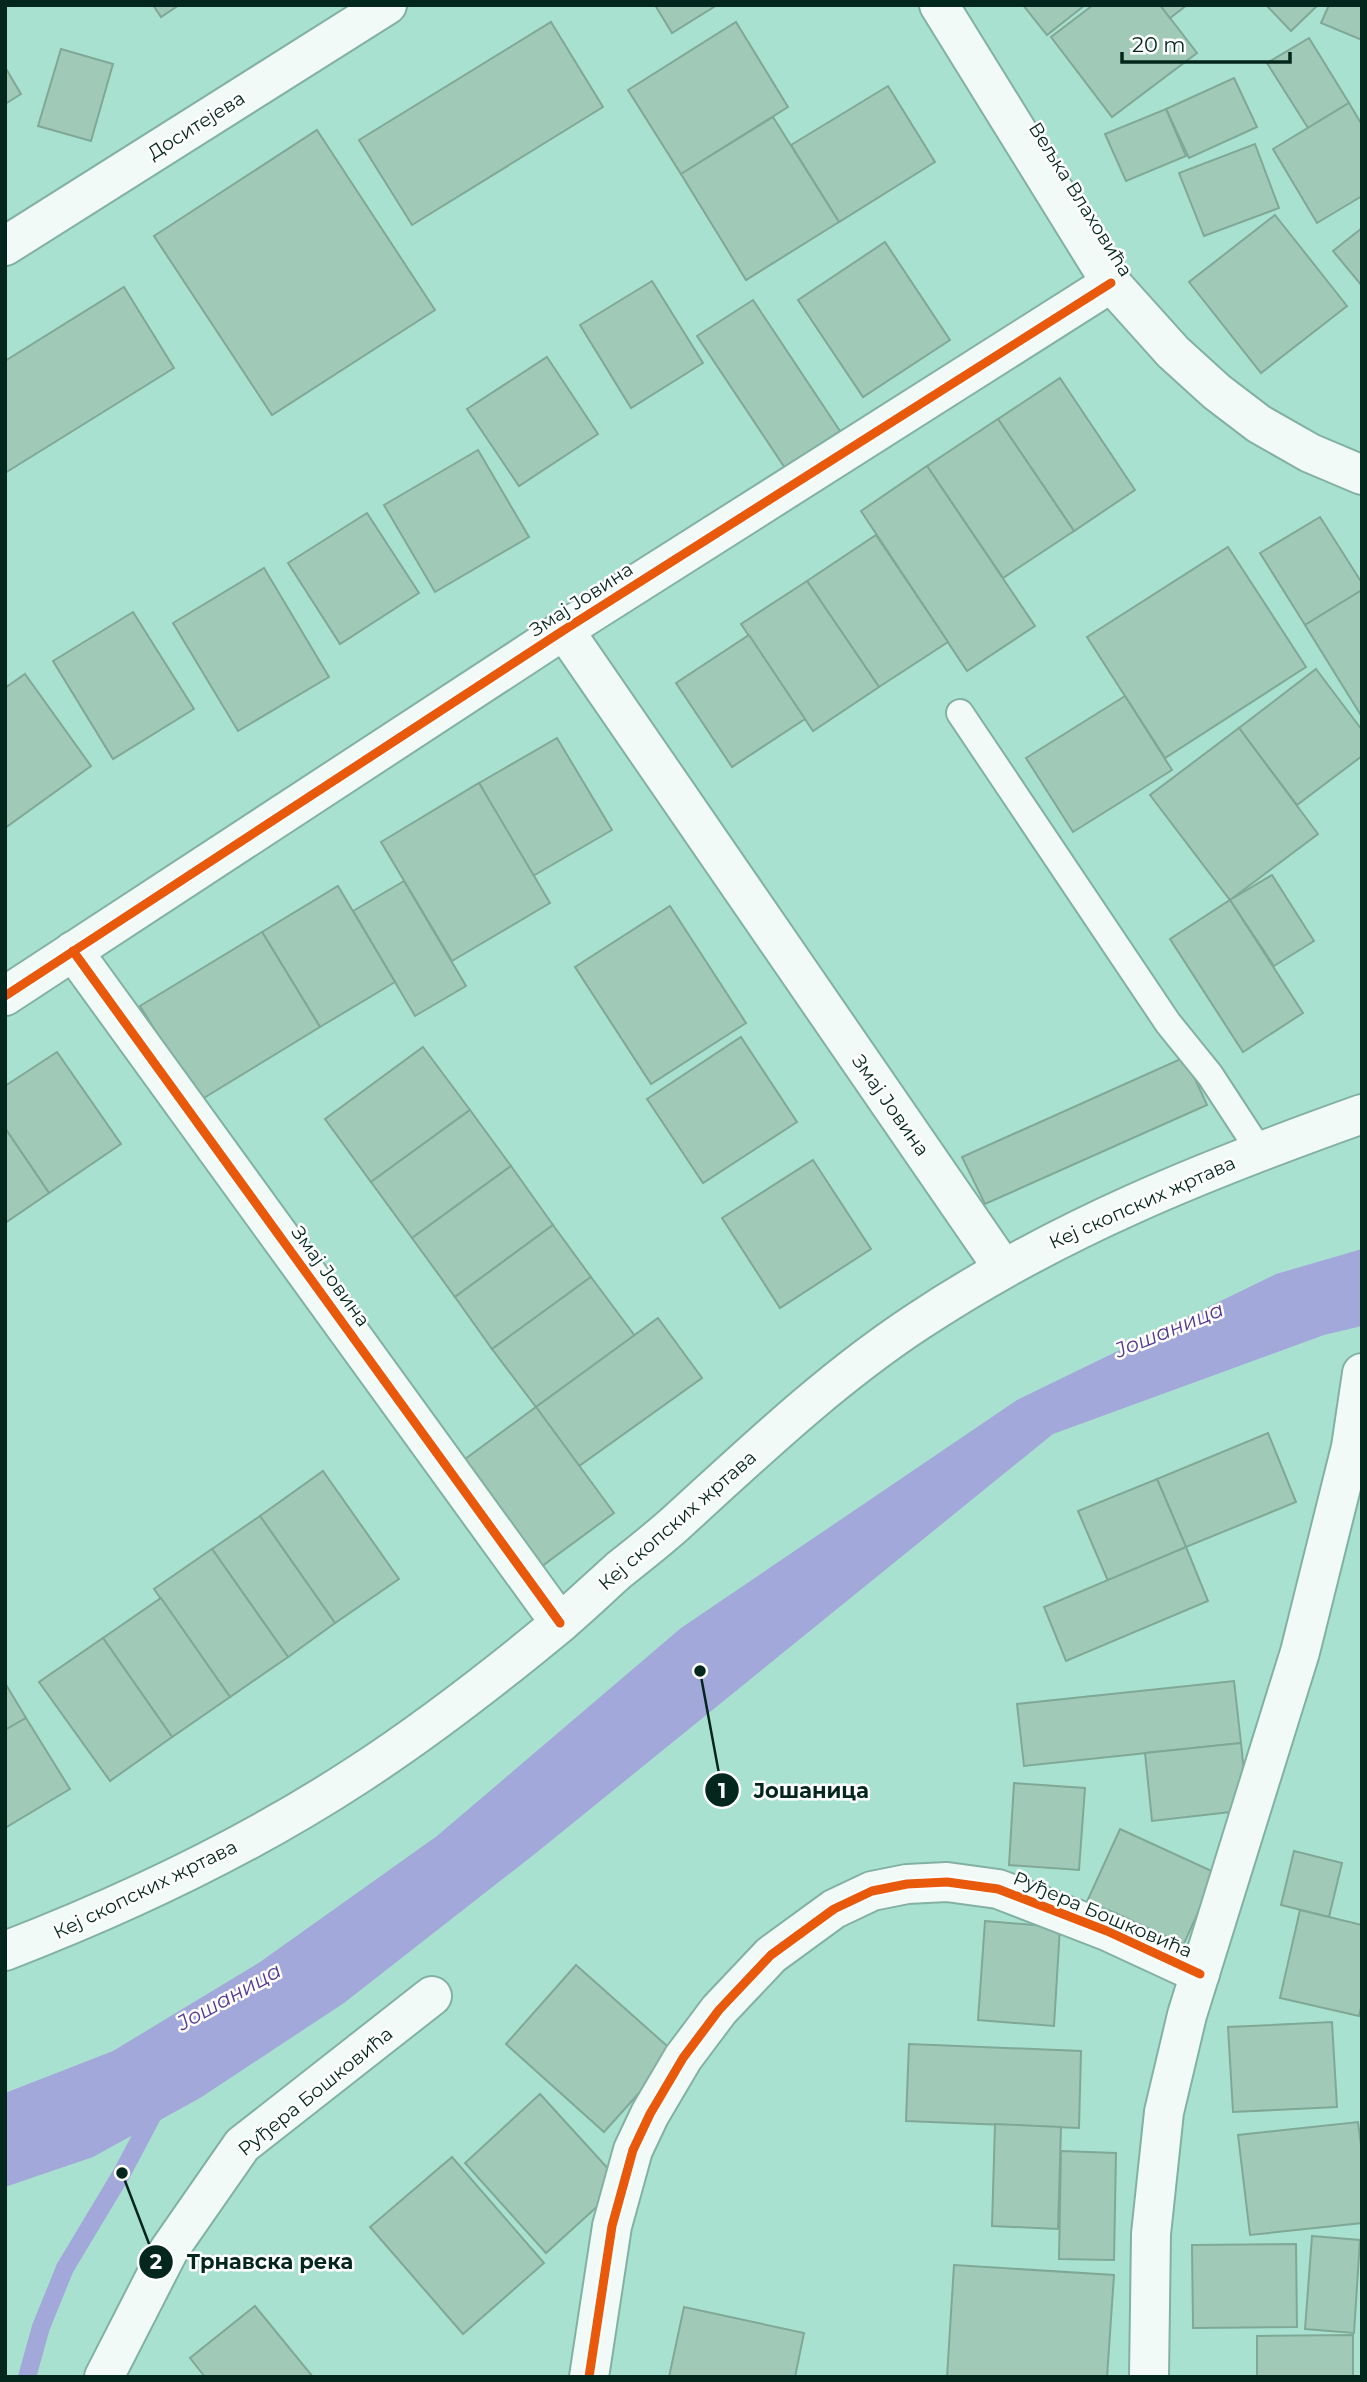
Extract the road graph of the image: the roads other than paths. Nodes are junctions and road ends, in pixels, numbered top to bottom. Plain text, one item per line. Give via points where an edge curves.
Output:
1 (387, 5) edge
2 (939, 5) edge
3 (5, 246) edge
4 (1111, 283) junction
5 (1362, 475) edge
6 (564, 630) junction
7 (960, 713) dead end
8 (73, 951) junction
9 (5, 996) edge
10 (1362, 1114) edge
11 (1259, 1150) junction
12 (1003, 1268) junction
13 (1360, 1381) edge
14 (1357, 1449) edge
15 (560, 1623) junction
16 (5, 1951) edge
17 (1200, 1974) junction
18 (432, 1996) dead end
19 (104, 2377) edge
20 (589, 2377) edge
21 (1149, 2377) edge

1 - 3 street, Доситејева
2 - 4 street, Вељка Влаховића
4 - 5 street, Вељка Влаховића via 1217,393 1310,453
4 - 6 street, Змај Јовина
6 - 8 street, Змај Јовина
6 - 12 street, Змај Јовина
7 - 11 lane
8 - 9 street, Змај Јовина
8 - 15 street, Змај Јовина
10 - 11 street, Кеј скопских жртава
11 - 12 street, Кеј скопских жртава via 1068,1233
12 - 15 street, Кеј скопских жртава via 915,1323 813,1401
13 - 14 street, Руђера Бошковића
14 - 17 street, Руђера Бошковића via 1300,1652
15 - 16 street, Кеј скопских жртава via 359,1774 200,1866 76,1924
17 - 20 street, Руђера Бошковића via 1107,1931 998,1889 947,1882 907,1884 873,1891 834,1909 771,1955 719,2010 650,2113 633,2150 612,2226
17 - 21 street, Руђера Бошковића via 1172,2078 1158,2156 1151,2234
18 - 19 street, Руђера Бошковића via 242,2145 169,2250

